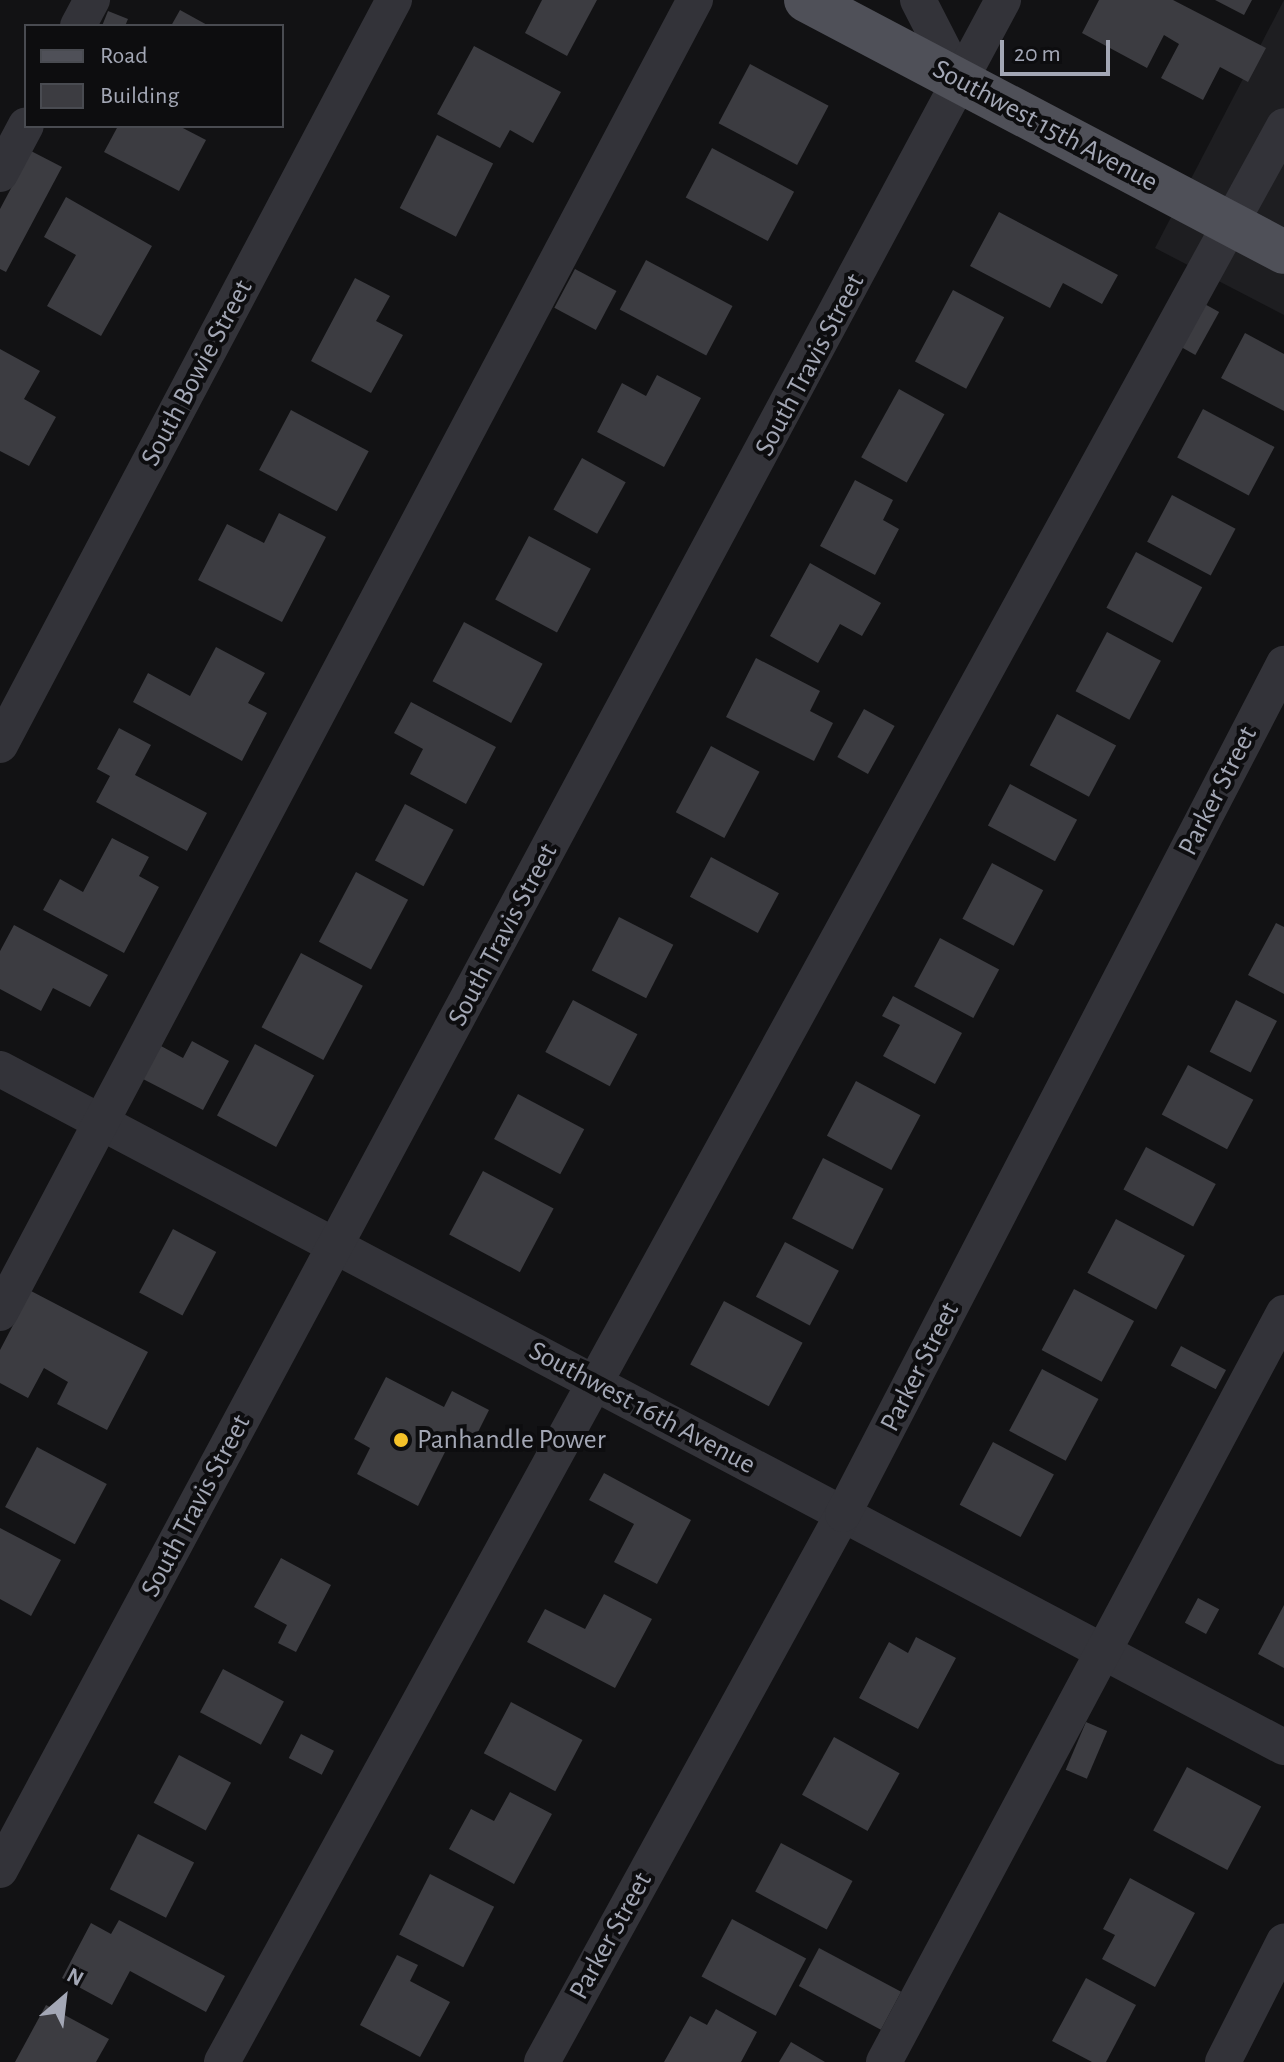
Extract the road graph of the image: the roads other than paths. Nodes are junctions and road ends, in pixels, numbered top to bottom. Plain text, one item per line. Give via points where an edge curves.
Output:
1 (92, 0) edge
2 (394, 0) edge
3 (695, 0) edge
4 (806, 0) edge
5 (918, 0) edge
6 (948, 0) edge
7 (1003, 0) edge
8 (79, 24) edge
9 (960, 82) junction
10 (1284, 126) edge
11 (24, 128) edge
12 (0, 174) edge
13 (1232, 224) junction
14 (1284, 252) edge
15 (1284, 664) edge
16 (0, 745) edge
17 (0, 1069) edge
18 (101, 1122) junction
19 (336, 1246) junction
20 (0, 1313) edge
21 (1284, 1313) edge
22 (597, 1384) junction
23 (843, 1514) junction
24 (1105, 1652) junction
25 (1284, 1747) edge
26 (0, 1870) edge
27 (1284, 1942) edge
28 (222, 2062) edge
29 (542, 2062) edge
30 (884, 2062) edge
31 (1223, 2062) edge

1 - 8 street
2 - 16 street, South Bowie Street
3 - 18 street
4 - 9 main road, Southwest 15th Avenue
5 - 9 street
6 - 9 street
7 - 9 street, South Travis Street
9 - 13 main road, Southwest 15th Avenue
9 - 19 street, South Travis Street
10 - 13 street
11 - 12 street
13 - 14 main road, Southwest 15th Avenue
13 - 22 street
15 - 23 street, Parker Street
17 - 18 street, Southwest 16th Avenue
18 - 19 street, Southwest 16th Avenue
18 - 20 street
19 - 22 street, Southwest 16th Avenue
19 - 26 street, South Travis Street
21 - 24 street
22 - 23 street, Southwest 16th Avenue
22 - 28 street
23 - 24 street, Southwest 16th Avenue
23 - 29 street, Parker Street
24 - 25 street, Southwest 16th Avenue
24 - 30 street
27 - 31 street

